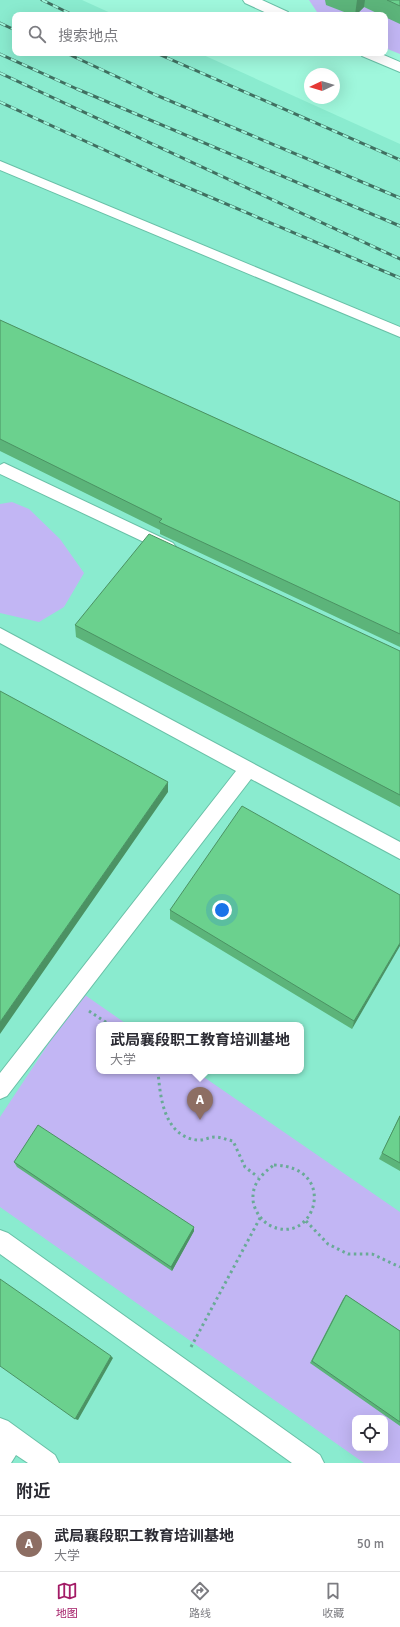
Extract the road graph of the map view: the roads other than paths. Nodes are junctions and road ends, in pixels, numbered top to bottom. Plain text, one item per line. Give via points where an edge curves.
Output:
1 (250, 0) edge
2 (276, 12) edge
3 (374, 56) edge
4 (400, 68) edge
5 (0, 166) edge
6 (400, 332) edge
7 (1, 470) edge
8 (184, 554) edge
9 (0, 635) edge
10 (248, 769) junction
11 (400, 851) edge
12 (0, 1089) edge
13 (0, 1241) edge
14 (6, 1434) edge
15 (0, 1460) edge
16 (47, 1463) edge
17 (312, 1463) edge

1 - 2 street
3 - 4 street
5 - 6 lane
7 - 8 lane
9 - 10 lane
10 - 11 lane
10 - 12 lane
13 - 17 lane
14 - 15 lane
14 - 16 lane

